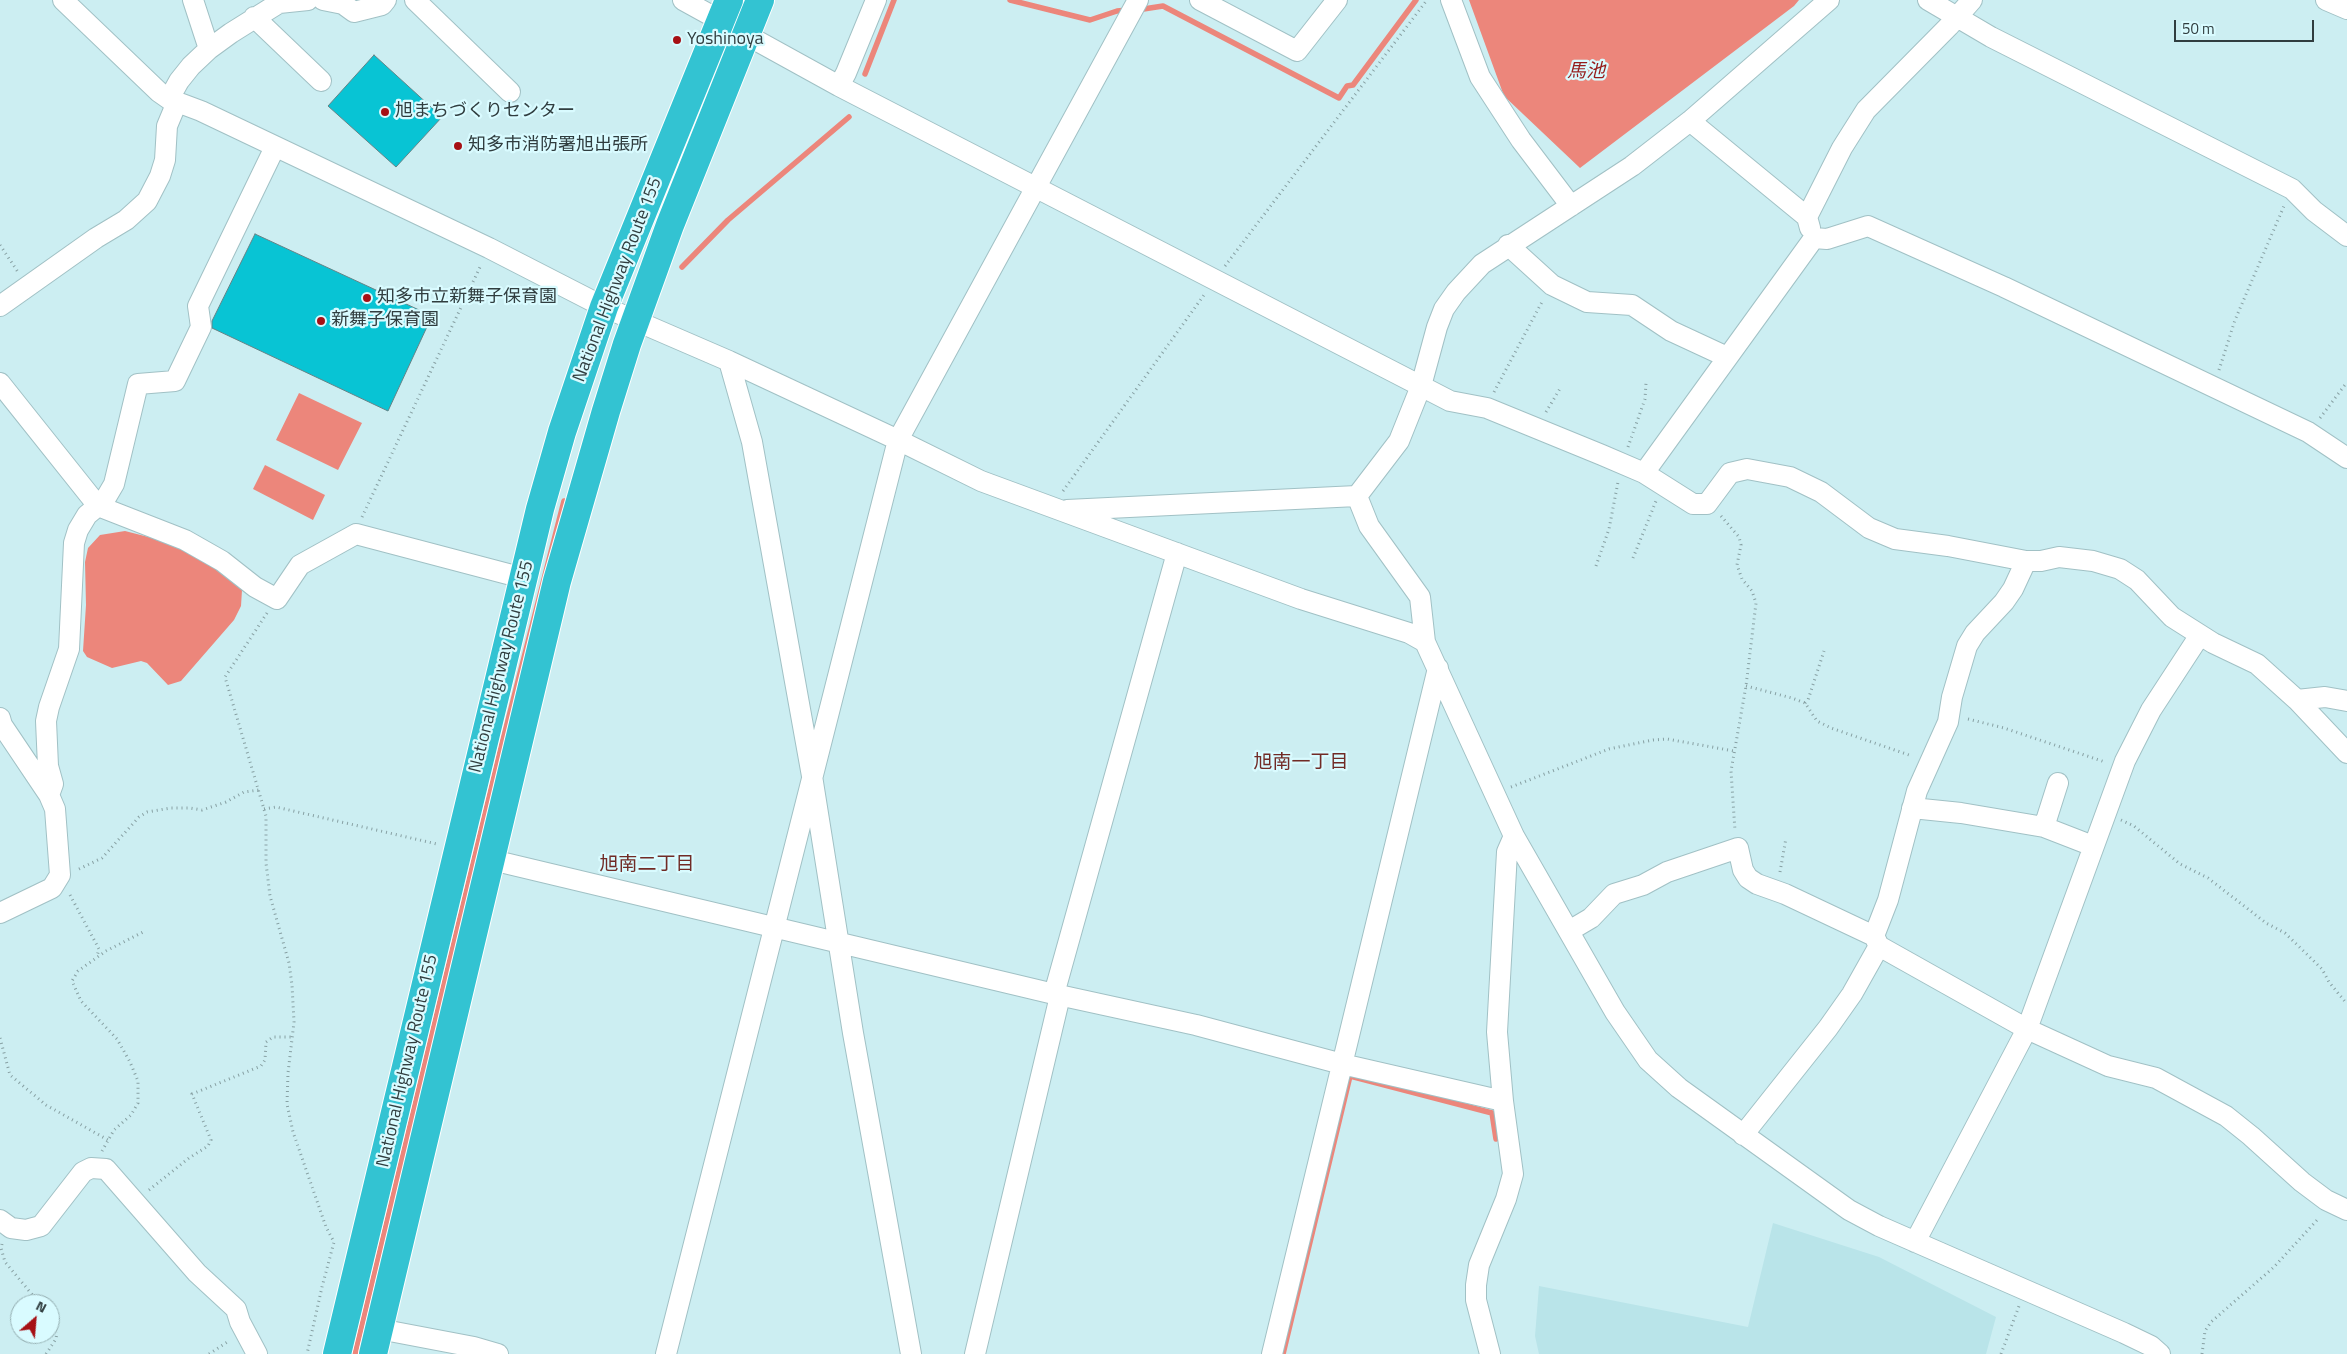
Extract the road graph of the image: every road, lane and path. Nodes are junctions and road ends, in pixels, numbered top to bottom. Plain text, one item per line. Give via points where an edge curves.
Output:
1 (63, 0) edge
2 (192, 0) edge
3 (308, 0) edge
4 (323, 0) edge
5 (386, 0) edge
6 (415, 0) edge
7 (683, 0) edge
8 (760, 0) edge
9 (876, 0) edge
10 (1138, 0) edge
11 (1200, 0) edge
12 (1337, 0) edge
13 (1427, 0) edge
14 (1451, 0) edge
15 (1829, 0) edge
16 (1928, 0) edge
17 (1972, 0) edge
18 (2326, 0) edge
19 (2347, 9) edge
20 (725, 10) edge
21 (1956, 16) junction
22 (254, 17) junction
23 (746, 35) junction
24 (209, 49) junction
25 (321, 81) dead end
26 (839, 86) junction
27 (510, 92) dead end
28 (173, 100) junction
29 (1690, 121) junction
30 (275, 147) junction
31 (1034, 188) junction
32 (2292, 189) junction
33 (1571, 206) junction
34 (1807, 217) junction
35 (2347, 236) edge
36 (1814, 238) junction
37 (0, 245) edge
38 (1508, 245) junction
39 (489, 248) junction
40 (1215, 280) junction
41 (1552, 284) junction
42 (28, 286) junction
43 (0, 306) edge
44 (604, 307) junction
45 (635, 321) junction
46 (1727, 357) junction
47 (729, 361) junction
48 (2347, 382) edge
49 (0, 383) edge
50 (1421, 386) junction
51 (2210, 386) junction
52 (1561, 387) dead end
53 (1486, 408) junction
54 (1539, 430) junction
55 (2310, 434) junction
56 (898, 440) junction
57 (2347, 458) edge
58 (1644, 473) junction
59 (1666, 487) junction
60 (1357, 496) junction
61 (1707, 504) junction
62 (98, 506) junction
63 (1055, 509) junction
64 (356, 534) junction
65 (1177, 553) junction
66 (1633, 558) dead end
67 (2026, 561) junction
68 (523, 578) junction
69 (277, 599) junction
70 (2200, 636) junction
71 (1426, 642) junction
72 (1824, 651) dead end
73 (1438, 668) junction
74 (1746, 686) junction
75 (2296, 700) junction
76 (2347, 701) edge
77 (1805, 703) junction
78 (1949, 716) junction
79 (0, 718) edge
80 (1734, 751) junction
81 (2347, 753) edge
82 (1930, 764) junction
83 (2122, 769) junction
84 (812, 776) junction
85 (2058, 783) dead end
86 (259, 790) junction
87 (1495, 793) junction
88 (49, 795) junction
89 (1912, 808) junction
90 (264, 809) junction
91 (2105, 814) junction
92 (2044, 827) junction
93 (1514, 836) junction
94 (1786, 838) dead end
95 (2093, 846) junction
96 (1738, 848) junction
97 (458, 849) junction
98 (492, 860) junction
99 (58, 878) junction
100 (1776, 891) junction
101 (0, 912) edge
102 (775, 927) junction
103 (145, 931) dead end
104 (1569, 931) junction
105 (1876, 941) junction
106 (840, 943) junction
107 (97, 957) junction
108 (1057, 995) junction
109 (2347, 1004) edge
110 (2027, 1029) junction
111 (292, 1037) junction
112 (0, 1038) edge
113 (1342, 1064) junction
114 (1503, 1101) junction
115 (1743, 1135) junction
116 (108, 1140) junction
117 (98, 1168) junction
118 (135, 1202) junction
119 (2347, 1210) edge
120 (2320, 1217) dead end
121 (6, 1224) edge
122 (1915, 1242) junction
123 (2025, 1290) junction
124 (31, 1294) edge
125 (245, 1331) junction
126 (376, 1342) edge
127 (209, 1354) edge
128 (257, 1354) edge
129 (307, 1354) edge
130 (337, 1354) edge
131 (498, 1354) edge
132 (666, 1354) edge
133 (911, 1354) edge
134 (975, 1354) edge
135 (1272, 1354) edge
136 (1490, 1354) edge
137 (2001, 1354) edge
138 (2160, 1354) edge
139 (2202, 1354) edge

1 - 28 street via 159,92
2 - 24 street
3 - 22 street via 279,3
4 - 5 street via 343,4 354,12 382,5
6 - 27 street
7 - 20 street
8 - 23 highway, National Highway Route 155
9 - 26 street
10 - 31 street
11 - 12 street via 1297,51
13 - 40 path
14 - 33 street via 1480,77 1520,140
15 - 29 street
16 - 21 street
17 - 21 street
18 - 19 street
20 - 23 street
20 - 44 highway, National Highway Route 155
21 - 32 street via 1991,37
21 - 34 street via 1950,26 1866,110 1842,148
22 - 24 street
22 - 25 street
23 - 26 street
23 - 45 highway, National Highway Route 155
24 - 28 street via 179,81
26 - 31 street
28 - 30 street
28 - 42 street via 160,176 146,201 126,220
29 - 33 street via 1632,166
29 - 34 street
30 - 39 street
30 - 62 street via 198,306 200,327 175,381 138,384 114,484
31 - 40 street
31 - 56 street
32 - 35 street
32 - 51 path
33 - 38 street
34 - 36 street
36 - 46 street
36 - 51 street via 1827,239 1868,226
37 - 42 path
38 - 41 street
38 - 50 street via 1482,264 1444,310
39 - 44 street
39 - 64 path
40 - 50 street
40 - 63 path
41 - 46 street via 1587,302 1632,305 1671,330
41 - 53 path
42 - 43 street
44 - 45 street
44 - 68 highway, National Highway Route 155 via 562,432
45 - 47 street
45 - 98 highway, National Highway Route 155 via 558,581
46 - 58 street
47 - 56 street
47 - 84 street via 752,442
48 - 55 path
49 - 62 street
50 - 53 street via 1450,401
50 - 60 street via 1399,441
51 - 55 street
52 - 54 path via 1546,410
53 - 54 street
54 - 58 street
55 - 57 street
56 - 63 street via 981,481
56 - 84 street
58 - 59 street
59 - 61 street via 1693,504
59 - 66 path via 1649,514
60 - 63 street
60 - 71 street via 1369,526 1420,597
61 - 67 street via 1730,474 1747,469 1790,477 1821,492 1869,528 1895,539
61 - 74 path via 1739,536 1737,565 1756,603
62 - 69 street via 185,540
62 - 88 street via 87,515 74,543 69,649 46,721 48,766 53,784
63 - 65 street
64 - 68 street
64 - 69 street via 300,565
65 - 71 street via 1301,600 1409,633
65 - 108 street
67 - 70 street via 2059,557 2093,561 2120,569 2137,580 2172,617
67 - 78 street via 2004,602 1967,646
68 - 97 highway, National Highway Route 155
69 - 86 path via 225,677
70 - 75 street via 2257,664
70 - 83 street via 2151,710
71 - 73 street
72 - 77 path
73 - 87 street
73 - 113 street
74 - 77 path
74 - 80 path
75 - 76 street via 2325,697
75 - 81 street
77 - 82 path via 1817,721 1831,728
78 - 82 street
78 - 83 path via 1978,720
79 - 88 street
80 - 87 path via 1666,739 1653,740 1609,749
80 - 96 path via 1731,771
82 - 89 street
83 - 91 street
84 - 102 street
84 - 106 street
85 - 92 street
86 - 90 path
86 - 99 path via 244,792 202,810 180,808 147,812 102,858
87 - 93 street
88 - 99 street via 54,809
89 - 92 street
89 - 105 street
90 - 97 path via 276,807
90 - 111 path via 270,896 292,985
91 - 95 street
91 - 109 path via 2134,826 2180,864 2208,878 2285,934 2322,969 2328,982
92 - 95 street
93 - 104 street
93 - 114 street via 1507,852 1497,1032
94 - 100 path
95 - 110 street
96 - 100 street via 1748,878
96 - 104 street via 1614,894 1591,918
97 - 130 highway, National Highway Route 155
98 - 102 street
98 - 126 highway, National Highway Route 155
99 - 101 street via 52,888
99 - 107 path via 99,949
100 - 105 street
102 - 106 street
102 - 132 street
103 - 107 path
104 - 115 street via 1615,1012 1648,1060 1679,1088
105 - 110 street
105 - 115 street via 1852,994
106 - 108 street
106 - 133 street via 853,1033
107 - 116 path via 78,971 72,982 81,1002 117,1039 130,1062 139,1093 131,1115
108 - 113 street via 1196,1024
108 - 134 street
110 - 119 street via 2108,1066 2156,1078 2226,1116 2302,1182 2326,1200
110 - 122 street
111 - 118 path via 273,1037 266,1042 265,1060 261,1066 192,1094 210,1133 208,1146
111 - 129 path via 287,1104 293,1132 334,1242
112 - 116 path via 10,1074 46,1105
113 - 114 street
113 - 135 street
114 - 136 street via 1513,1174 1479,1265 1476,1285 1476,1300
115 - 122 street via 1849,1210
116 - 117 path via 100,1154
117 - 118 street via 106,1169
117 - 121 street via 83,1172 41,1226 26,1230
118 - 125 street via 198,1273 236,1309
120 - 139 path via 2274,1267 2211,1322 2205,1331
121 - 124 path via 0,1248 2,1254
122 - 123 street
123 - 137 path
123 - 138 street via 2124,1332
125 - 127 path
125 - 128 street
126 - 131 street via 474,1347

